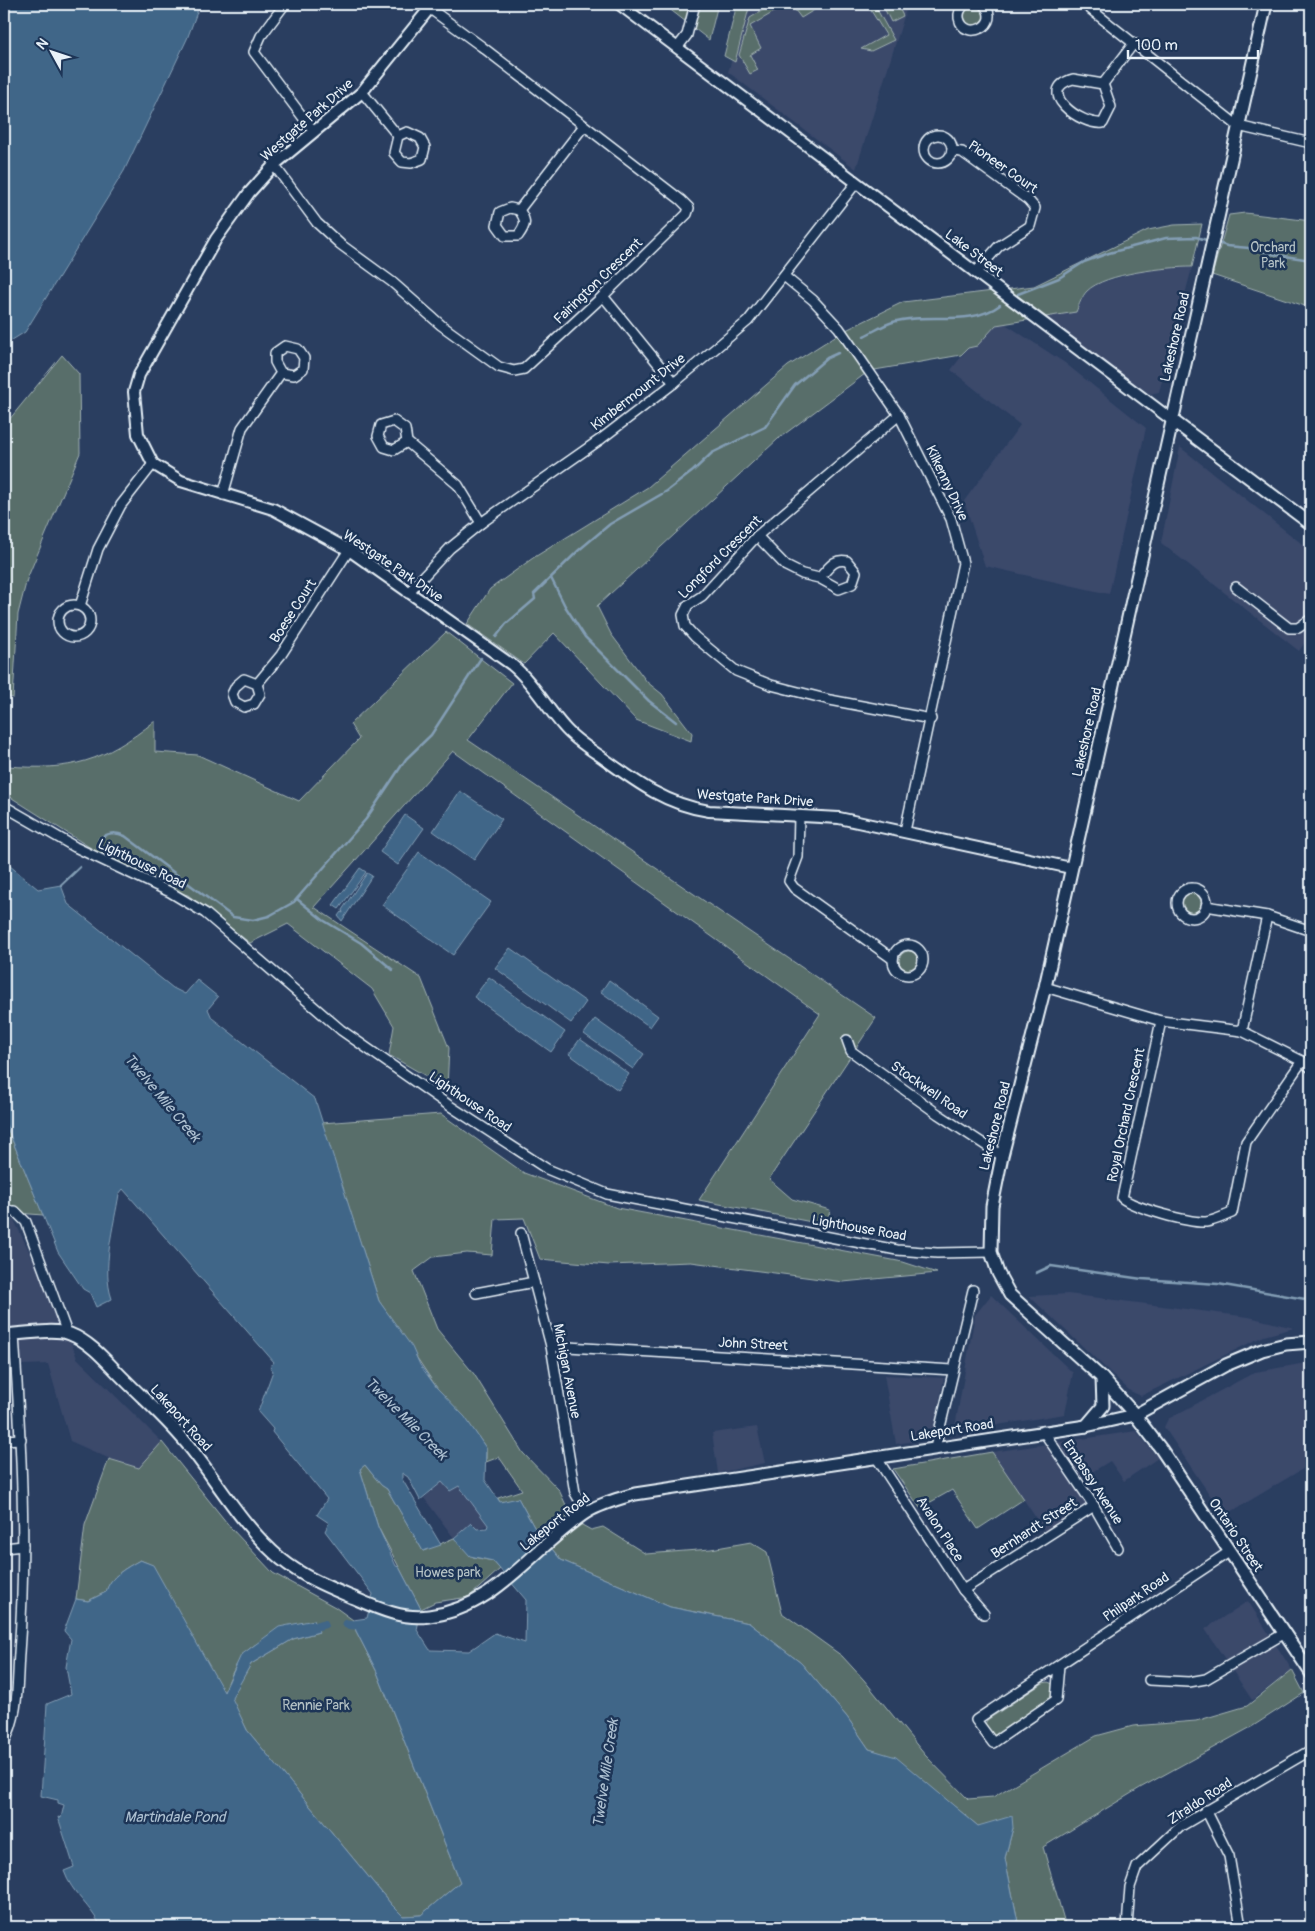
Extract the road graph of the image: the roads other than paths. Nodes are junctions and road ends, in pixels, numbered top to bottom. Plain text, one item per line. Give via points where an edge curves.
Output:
1 (286, 4) edge
2 (619, 4) edge
3 (695, 4) edge
4 (965, 4) edge
5 (985, 4) edge
6 (1084, 4) edge
7 (1266, 4) edge
8 (431, 6) edge
9 (1134, 43) junction
10 (678, 48) junction
11 (1103, 84) junction
12 (362, 92) junction
13 (1238, 126) junction
14 (583, 127) junction
15 (314, 132) junction
16 (398, 136) dead end
17 (1311, 144) edge
18 (952, 151) dead end
19 (274, 165) junction
20 (856, 183) junction
21 (519, 210) dead end
22 (975, 273) junction
23 (784, 276) junction
24 (603, 296) junction
25 (281, 373) dead end
26 (674, 383) junction
27 (899, 415) junction
28 (1172, 420) junction
29 (407, 442) dead end
30 (153, 464) junction
31 (223, 495) junction
32 (481, 523) junction
33 (1311, 524) edge
34 (757, 536) junction
35 (348, 550) junction
36 (819, 578) dead end
37 (1236, 587) dead end
38 (408, 593) junction
39 (80, 606) dead end
40 (1311, 619) edge
41 (257, 684) dead end
42 (931, 719) junction
43 (4, 806) edge
44 (799, 816) junction
45 (905, 831) junction
46 (1071, 868) junction
47 (1206, 906) dead end
48 (1267, 916) junction
49 (1311, 931) edge
50 (893, 959) dead end
51 (1045, 987) junction
52 (1161, 1021) junction
53 (1242, 1031) junction
54 (847, 1040) dead end
55 (1302, 1060) junction
56 (1311, 1068) edge
57 (1002, 1156) junction
58 (4, 1211) edge
59 (521, 1233) dead end
60 (991, 1252) junction
61 (534, 1282) junction
62 (973, 1290) dead end
63 (476, 1293) dead end
64 (68, 1333) junction
65 (9, 1335) edge
66 (1311, 1342) edge
67 (551, 1346) junction
68 (953, 1370) junction
69 (1102, 1378) junction
70 (1135, 1415) junction
71 (1086, 1426) junction
72 (1043, 1431) junction
73 (21, 1439) junction
74 (4, 1440) edge
75 (935, 1448) junction
76 (876, 1457) junction
77 (1094, 1506) junction
78 (587, 1513) junction
79 (23, 1546) junction
80 (4, 1548) edge
81 (1118, 1548) dead end
82 (1229, 1552) junction
83 (963, 1590) junction
84 (984, 1614) dead end
85 (1285, 1633) junction
86 (1059, 1665) junction
87 (1311, 1673) edge
88 (1150, 1680) dead end
89 (4, 1742) edge
90 (1311, 1750) edge
91 (1206, 1810) junction
92 (1127, 1927) edge
93 (1241, 1927) edge

1 - 15 street via 261,36 254,52
2 - 10 street, Lake Street
3 - 10 street via 687,35
4 - 5 street via 960,10 960,21 966,28 975,30 987,23 989,14
6 - 9 street
7 - 13 main road, Lakeshore Road
8 - 12 street, Westgate Park Drive
8 - 14 street, Fairington Crescent
9 - 11 street
9 - 13 street
10 - 20 street, Lake Street
11 - 11 street via 1074,79 1065,81 1060,88 1059,99 1075,115 1091,123 1103,124 1111,107
12 - 15 street, Westgate Park Drive
12 - 16 street
13 - 17 street
13 - 28 main road, Lakeshore Road
14 - 21 street
14 - 24 street, Fairington Crescent via 689,208 687,214
15 - 19 street, Westgate Park Drive
18 - 22 street, Pioneer Court via 962,152 1035,208 1030,226 1000,246
19 - 24 street, Fairington Crescent via 317,223 340,244 392,282 441,325 500,367 514,371 524,369
19 - 30 street, Westgate Park Drive via 216,239 139,375 134,392 138,434
20 - 22 street, Lake Street
20 - 23 street, Kimbermount Drive
22 - 28 street, Lake Street
23 - 26 street, Kimbermount Drive via 748,321
23 - 27 street, Kilkenny Drive via 839,328
24 - 26 street
25 - 31 street via 242,428
26 - 32 street, Kimbermount Drive
27 - 34 street, Longford Crescent
27 - 42 street, Kilkenny Drive via 951,520 963,563
28 - 33 main road, Lake Street
28 - 46 main road, Lakeshore Road
29 - 32 street via 458,484
30 - 31 street, Westgate Park Drive via 181,481
30 - 39 street via 121,504 98,549
31 - 35 street, Westgate Park Drive via 273,510
32 - 38 street, Kimbermount Drive via 450,548
34 - 36 street via 786,566
34 - 42 street, Longford Crescent via 702,596 688,605 683,615 685,626 695,637 736,671 771,685
35 - 38 street, Westgate Park Drive
35 - 41 street, Boese Court via 281,655
37 - 40 street via 1288,628 1298,628
38 - 44 street, Westgate Park Drive via 517,669 566,729 644,788 696,809
42 - 45 street, Kilkenny Drive
43 - 60 street, Lighthouse Road via 75,847 188,901 341,1030 547,1169 607,1194 897,1250
44 - 45 street, Westgate Park Drive via 839,818
44 - 50 street via 798,856 790,881 794,888
45 - 46 street, Westgate Park Drive
46 - 51 main road, Lakeshore Road
47 - 48 street
48 - 49 street
48 - 53 street
51 - 52 street
51 - 57 main road, Lakeshore Road
52 - 53 street
52 - 55 street, Royal Orchard Crescent via 1122,1198 1145,1210 1205,1222 1232,1213 1246,1142
53 - 55 street
54 - 57 street, Stockwell Road via 851,1052
55 - 56 street
57 - 60 main road, Lakeshore Road via 992,1206
58 - 64 street via 15,1211 26,1222
59 - 61 street, Michigan Avenue
60 - 69 main road, Lakeshore Road via 1010,1295
61 - 63 street
61 - 67 street, Michigan Avenue
62 - 68 street
64 - 65 main road
64 - 78 main road, Lakeport Road via 93,1349 191,1448 255,1535 282,1560 311,1580 365,1603 404,1615 428,1617 458,1610 489,1595
65 - 73 street
66 - 70 main road, Lakeport Road via 1278,1345 1247,1356
67 - 68 street, John Street
67 - 78 street, Michigan Avenue via 575,1493
68 - 75 street
69 - 70 main road, Lakeshore Road
69 - 71 main road via 1103,1406
70 - 71 main road, Lakeport Road
70 - 82 main road, Ontario Street
71 - 72 main road, Lakeport Road
72 - 75 main road, Lakeport Road
72 - 77 street, Embassy Avenue
73 - 74 street
73 - 79 street
75 - 76 main road, Lakeport Road
76 - 78 main road, Lakeport Road via 635,1494 604,1503
76 - 83 street, Avalon Place
77 - 81 street, Embassy Avenue
77 - 83 street, Bernhardt Street
79 - 80 street
79 - 89 street via 23,1602 15,1716
82 - 85 main road, Ontario Street
82 - 86 street, Philpark Road
83 - 84 street, Avalon Place
85 - 87 main road, Ontario Street
85 - 88 street via 1206,1680
86 - 86 street, Philpark Road via 976,1720 993,1743 1056,1700
90 - 91 street, Ziraldo Road
91 - 92 street, Ziraldo Road via 1181,1826 1137,1867 1130,1887
91 - 93 street via 1229,1856

